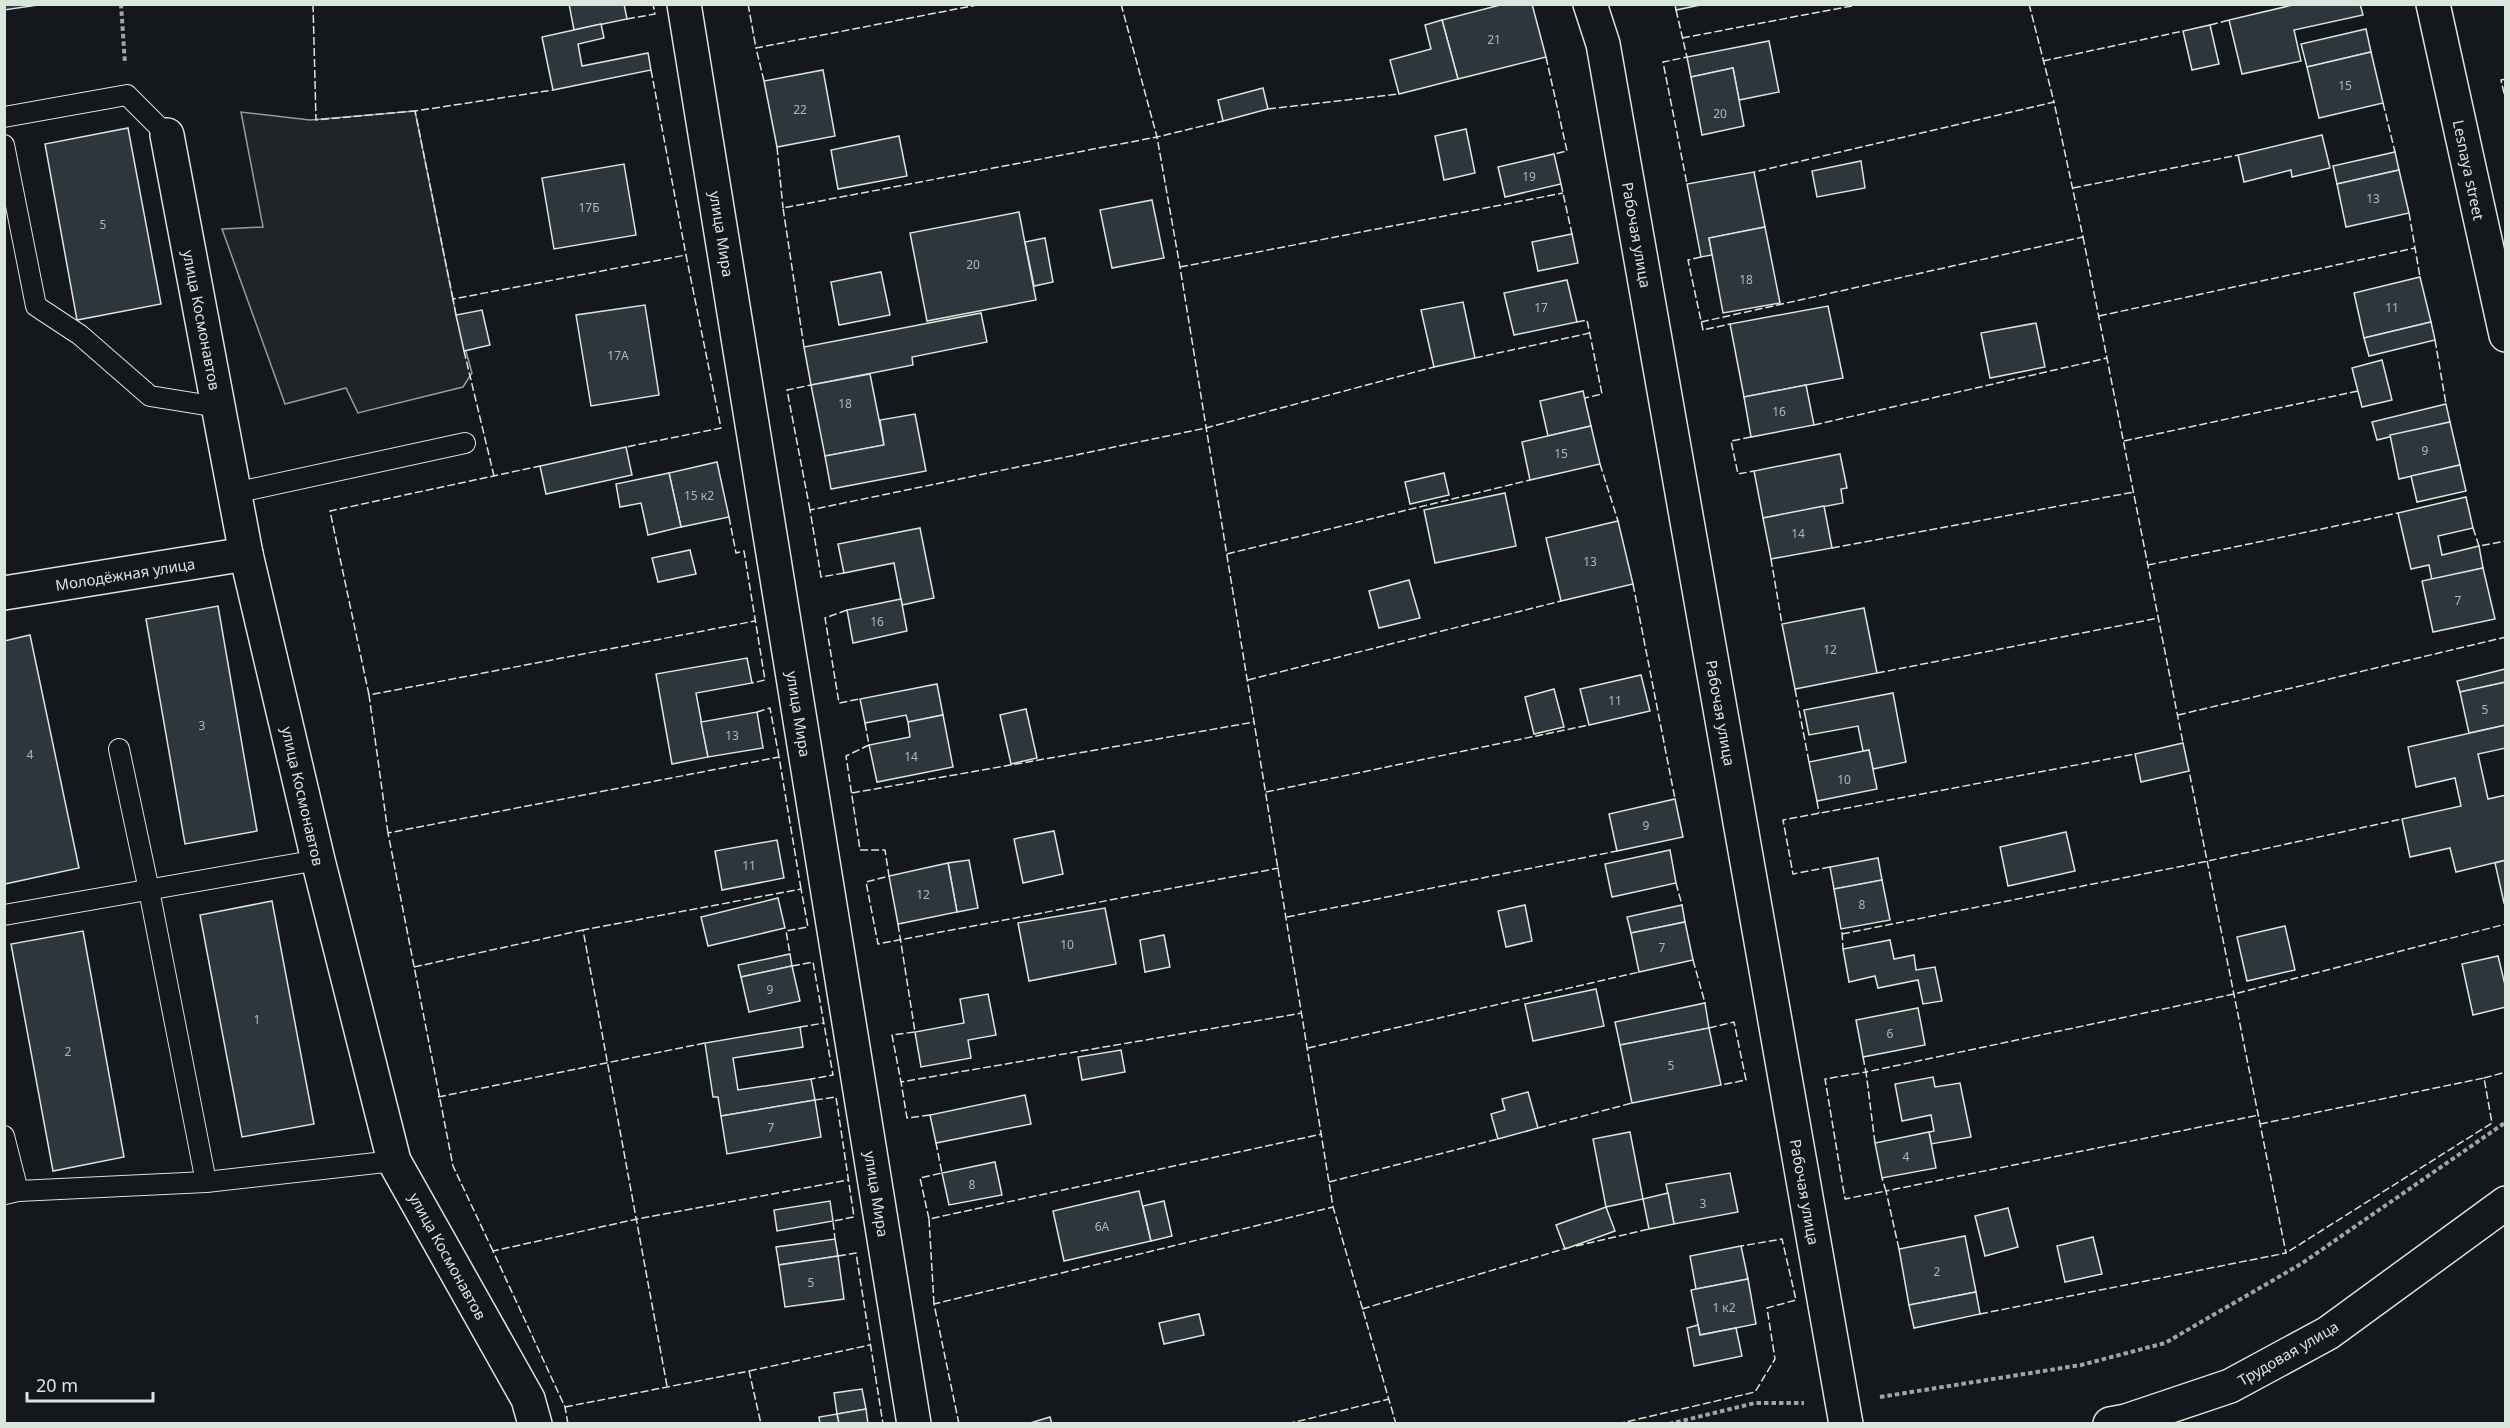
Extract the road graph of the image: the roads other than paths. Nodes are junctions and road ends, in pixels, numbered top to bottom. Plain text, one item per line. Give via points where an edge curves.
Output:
1 (684, 4) edge
2 (1590, 4) edge
3 (2433, 4) edge
4 (4, 117) edge
5 (167, 135) joint
6 (4, 145) edge
7 (2505, 335) edge
8 (218, 407) junction
9 (465, 443) dead end
10 (234, 493) junction
11 (246, 554) junction
12 (4, 593) edge
13 (119, 749) dead end
14 (318, 860) junction
15 (149, 890) junction
16 (4, 915) edge
17 (4, 1136) edge
18 (394, 1161) junction
19 (206, 1182) junction
20 (11, 1192) edge
21 (2505, 1203) edge
22 (1844, 1413) edge
23 (535, 1424) edge
24 (914, 1424) edge
25 (2110, 1424) edge

1 - 24 street, улица Мира
2 - 22 street, Рабочая улица via 1605,56
3 - 7 street, Lesnaya street
4 - 5 lane via 127,95
5 - 8 street, улица Космонавтов
6 - 8 lane via 36,306 80,335 150,396
8 - 10 street, улица Космонавтов
9 - 10 lane
10 - 11 street, улица Космонавтов
11 - 12 street, Молодёжная улица
11 - 14 street, улица Космонавтов
13 - 15 lane
14 - 15 lane
14 - 18 street, улица Космонавтов
15 - 16 lane
15 - 19 lane
17 - 20 lane
18 - 19 lane
18 - 23 street, улица Космонавтов via 528,1399
19 - 20 lane
21 - 25 street, Трудовая улица via 2328,1333 2230,1386

